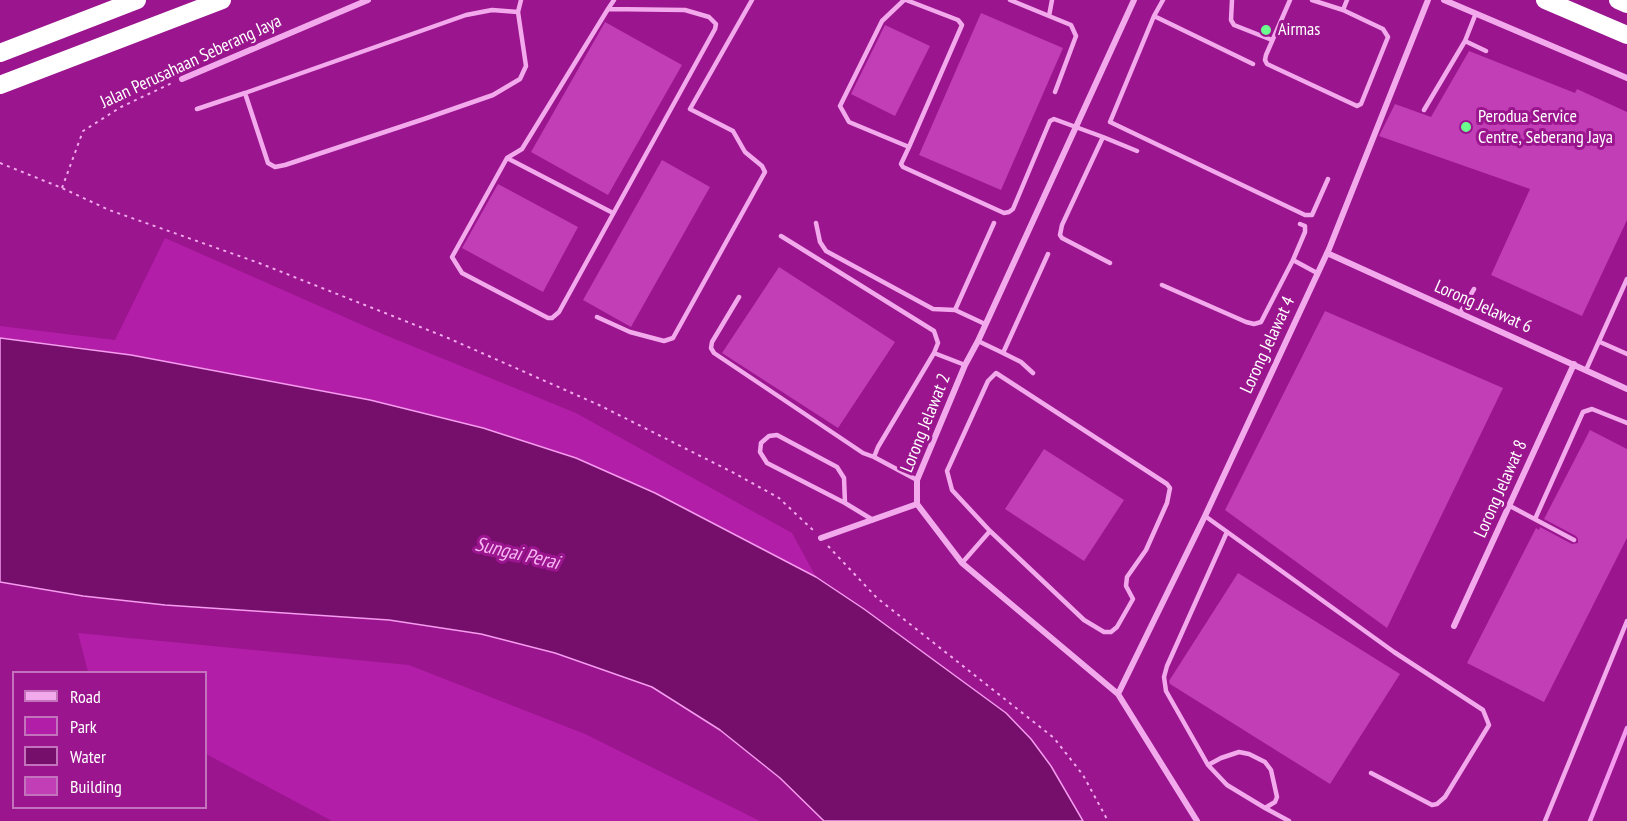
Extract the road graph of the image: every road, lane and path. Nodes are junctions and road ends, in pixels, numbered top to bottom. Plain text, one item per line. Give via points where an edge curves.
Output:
1 (137, 0) edge
2 (368, 0) edge
3 (521, 0) edge
4 (614, 0) edge
5 (752, 0) edge
6 (905, 0) edge
7 (1010, 0) edge
8 (1052, 0) edge
9 (1134, 0) edge
10 (1163, 0) edge
11 (1232, 0) edge
12 (1290, 0) edge
13 (1311, 0) edge
14 (1347, 0) edge
15 (1428, 0) edge
16 (1444, 0) edge
17 (1545, 0) edge
18 (1618, 0) edge
19 (221, 1) edge
20 (1627, 4) edge
21 (608, 9) junction
22 (1343, 10) junction
23 (518, 12) junction
24 (1476, 13) junction
25 (1049, 16) junction
26 (1154, 16) junction
27 (1627, 35) edge
28 (1272, 40) junction
29 (1465, 41) junction
30 (1486, 51) dead end
31 (0, 53) edge
32 (1253, 64) dead end
33 (1627, 78) edge
34 (182, 79) joint
35 (0, 85) edge
36 (1055, 92) dead end
37 (245, 93) junction
38 (197, 109) dead end
39 (1424, 110) dead end
40 (1076, 127) junction
41 (1103, 137) junction
42 (909, 147) junction
43 (1137, 151) dead end
44 (507, 158) junction
45 (0, 163) edge
46 (1328, 179) dead end
47 (62, 188) junction
48 (613, 213) junction
49 (816, 223) dead end
50 (994, 224) dead end
51 (1300, 224) dead end
52 (781, 236) dead end
53 (1327, 253) junction
54 (1048, 254) dead end
55 (1293, 260) junction
56 (1110, 263) dead end
57 (1317, 273) junction
58 (1627, 279) edge
59 (1162, 285) dead end
60 (1474, 289) dead end
61 (739, 297) dead end
62 (955, 310) junction
63 (1460, 313) junction
64 (597, 317) dead end
65 (985, 324) junction
66 (978, 341) junction
67 (1600, 342) junction
68 (934, 353) junction
69 (1004, 353) junction
70 (1627, 354) edge
71 (1574, 364) junction
72 (965, 365) junction
73 (1586, 370) junction
74 (1033, 373) dead end
75 (1627, 388) edge
76 (1627, 423) edge
77 (874, 457) junction
78 (917, 480) junction
79 (846, 503) junction
80 (917, 504) junction
81 (1510, 506) junction
82 (1205, 516) junction
83 (1535, 519) junction
84 (874, 521) junction
85 (990, 531) junction
86 (1227, 532) junction
87 (821, 538) junction
88 (1574, 540) dead end
89 (962, 563) junction
90 (1627, 621) edge
91 (1454, 626) dead end
92 (1118, 694) junction
93 (1208, 765) junction
94 (1371, 773) dead end
95 (1265, 808) junction
96 (1108, 821) edge
97 (1197, 821) edge
98 (1289, 821) edge
99 (1545, 821) edge

1 - 31 highway
2 - 34 street, Jalan Perusahaan Seberang Jaya
3 - 23 lane
4 - 21 lane
5 - 64 lane via 690,109 734,131 745,152 765,172 673,338 664,341 630,332
6 - 42 lane via 962,25
6 - 42 lane via 882,21 840,106 849,122
7 - 25 lane
8 - 25 lane
9 - 40 street, Lorong Jelawat 2
10 - 26 lane
11 - 28 lane via 1234,25
12 - 28 lane
13 - 22 lane
14 - 22 lane
15 - 53 street, Lorong Jelawat 4
16 - 24 street
17 - 27 highway
18 - 20 highway
19 - 35 highway
21 - 44 lane via 522,149
21 - 48 lane via 685,10 709,17 716,24
22 - 28 lane via 1383,29 1388,37 1357,106 1267,64
23 - 37 lane via 492,10 466,15
23 - 37 lane via 526,66 520,79 493,95 285,165 274,167 268,163
24 - 29 lane
24 - 33 street
25 - 36 lane via 1071,25 1076,36
26 - 32 lane
26 - 46 lane via 1110,122 1305,215 1312,215
29 - 30 lane
29 - 39 lane
34 - 47 path, Jalan Perusahaan Seberang Jaya via 121,107 83,131
37 - 38 lane
40 - 41 lane
40 - 42 lane via 1050,121 1012,209 1004,213 903,167
40 - 65 street, Lorong Jelawat 2
41 - 43 lane
41 - 56 lane via 1060,235
44 - 48 lane
44 - 48 lane via 452,257 462,273 548,318 559,312
45 - 47 path
47 - 87 path via 109,210 259,263 448,338 599,405 779,498
49 - 62 lane via 826,251 933,309
50 - 62 lane
51 - 55 lane via 1305,226 1305,232
52 - 68 lane via 934,331 938,343
53 - 57 street, Lorong Jelawat 4
53 - 63 street, Lorong Jelawat 6
54 - 69 lane
55 - 57 lane
55 - 59 lane via 1261,322 1254,324
57 - 82 street, Lorong Jelawat 4
58 - 67 lane
60 - 63 lane
61 - 77 lane via 712,342 714,353
62 - 65 lane
63 - 71 street, Lorong Jelawat 6
65 - 66 street, Lorong Jelawat 2
66 - 69 lane
66 - 72 street, Lorong Jelawat 2
67 - 70 lane
67 - 73 lane
68 - 72 lane
68 - 77 lane
69 - 74 lane
71 - 73 street, Lorong Jelawat 6
71 - 81 street, Lorong Jelawat 8
72 - 78 street, Lorong Jelawat 2
73 - 75 street, Lorong Jelawat 6
76 - 83 lane via 1592,409 1583,412
77 - 78 lane
78 - 80 street, Lorong Jelawat 2
79 - 79 lane via 767,463 760,452 761,443 777,435 837,467 844,478
79 - 84 lane
80 - 84 street
80 - 89 street
81 - 83 lane
81 - 91 street, Lorong Jelawat 8
82 - 86 lane
82 - 92 street, Lorong Jelawat 4
83 - 88 lane
84 - 87 street
85 - 85 lane via 952,490 947,471 988,381 996,373 1170,488 1146,550 1127,577 1125,585 1133,599 1118,627 1111,632 1084,620
85 - 89 lane
86 - 93 lane via 1164,677 1166,691
86 - 94 lane via 1394,652 1484,710 1489,725 1437,804 1432,805
87 - 96 path via 877,598 1054,738 1083,775
89 - 92 street
90 - 99 lane
92 - 97 street
93 - 95 lane via 1227,785
93 - 95 lane via 1239,752 1264,762 1271,770 1278,797
95 - 98 lane

